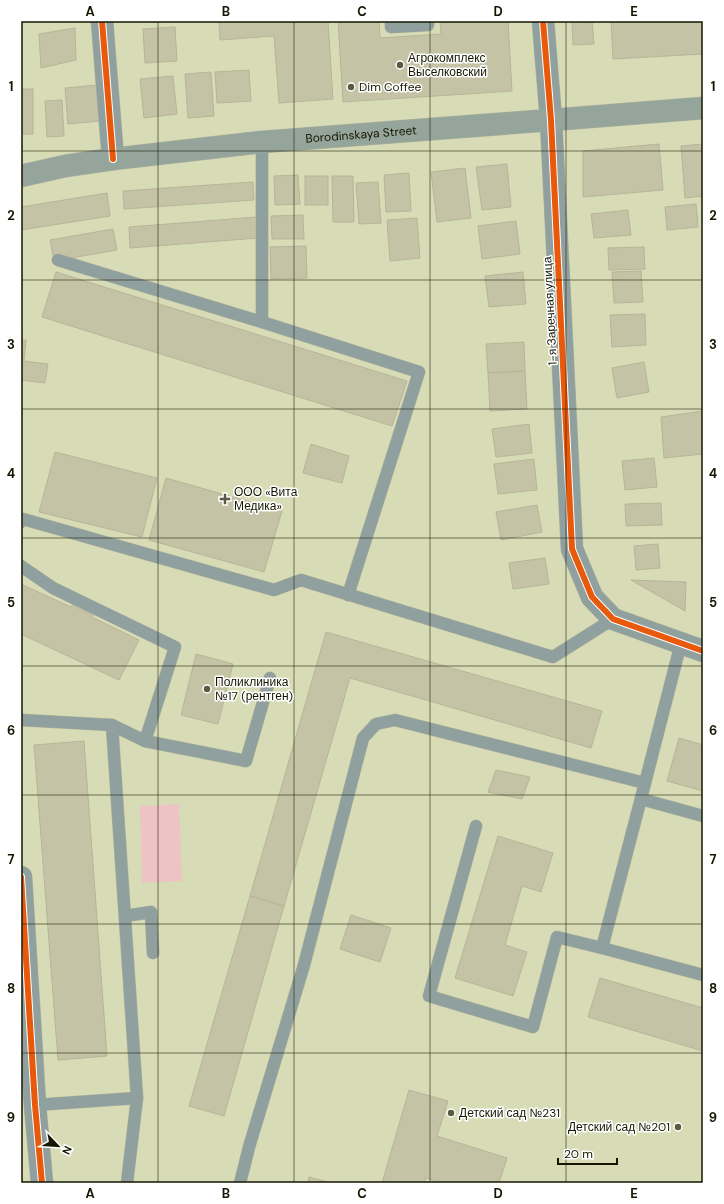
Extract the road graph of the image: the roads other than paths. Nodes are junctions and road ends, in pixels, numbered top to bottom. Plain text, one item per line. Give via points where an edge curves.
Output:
1 (102, 21) edge
2 (391, 21) edge
3 (428, 21) edge
4 (543, 21) edge
5 (703, 108) edge
6 (551, 120) junction
7 (262, 142) junction
8 (113, 158) junction
9 (21, 176) edge
10 (58, 260) dead end
11 (262, 322) junction
12 (21, 522) edge
13 (21, 566) edge
14 (348, 594) junction
15 (613, 619) junction
16 (681, 643) junction
17 (703, 650) edge
18 (270, 678) dead end
19 (21, 720) edge
20 (112, 725) junction
21 (145, 741) junction
22 (645, 783) junction
23 (641, 799) junction
24 (703, 816) edge
25 (476, 826) dead end
26 (21, 878) edge
27 (125, 916) junction
28 (602, 948) junction
29 (153, 953) dead end
30 (703, 975) edge
31 (137, 1098) junction
32 (35, 1105) junction
33 (42, 1183) edge
34 (127, 1183) edge
35 (240, 1183) edge

1 - 8 street
2 - 3 lane via 391,27 428,25
4 - 6 street, 1-я Заречная улица
5 - 6 main road, Borodinskaya Street
6 - 7 main road, Borodinskaya Street
6 - 15 street, 1-я Заречная улица via 572,549 592,597
7 - 8 main road, Borodinskaya Street
7 - 11 lane
8 - 9 main road, Borodinskaya Street
10 - 11 lane
11 - 14 lane via 419,372
12 - 14 lane via 23,519 274,590 301,580
13 - 21 lane via 53,588 175,646
14 - 15 lane via 553,657
15 - 16 street
16 - 17 street
16 - 22 lane
18 - 21 lane via 246,761
19 - 20 lane
20 - 21 lane
20 - 27 lane
22 - 23 lane
22 - 35 lane via 395,720 376,724 363,738 304,965
23 - 24 lane
23 - 28 lane
25 - 28 lane via 429,996 533,1026 557,937
26 - 32 street
27 - 29 lane via 151,912
27 - 31 lane
28 - 30 lane
31 - 32 lane
31 - 34 lane
32 - 33 street

